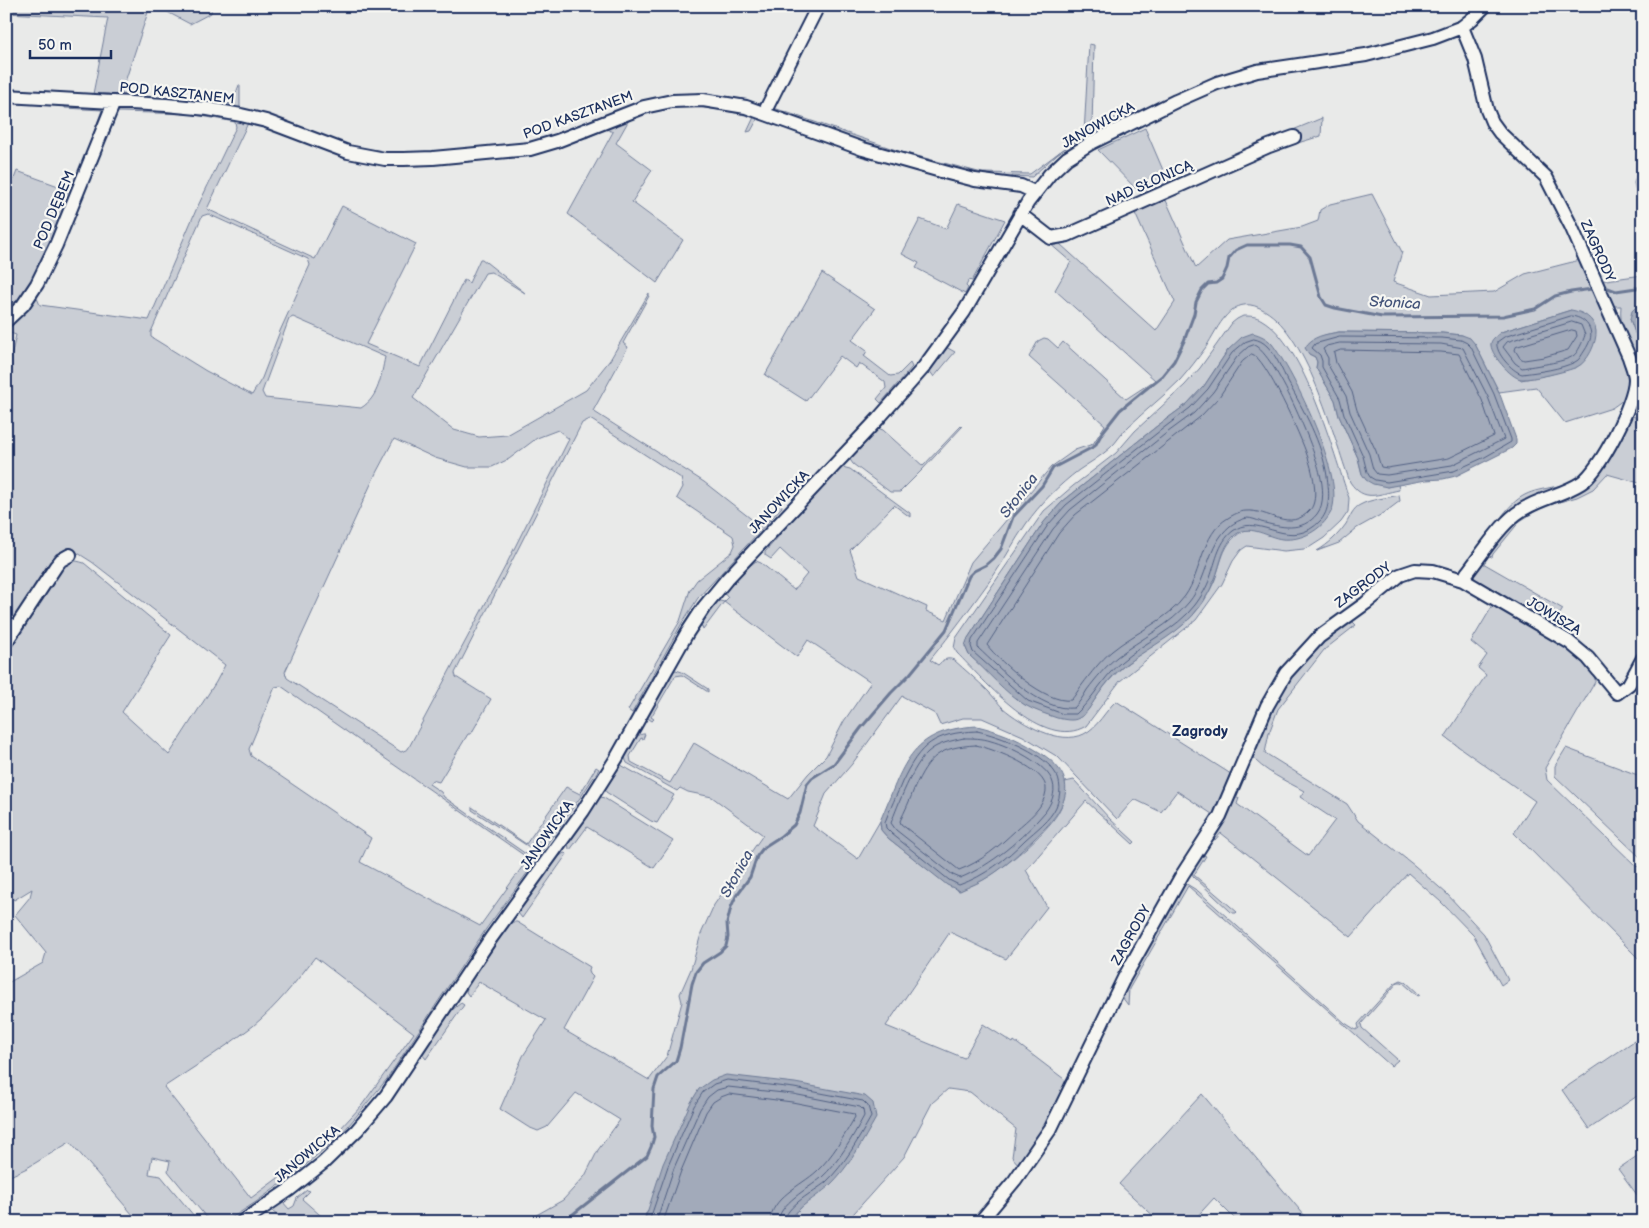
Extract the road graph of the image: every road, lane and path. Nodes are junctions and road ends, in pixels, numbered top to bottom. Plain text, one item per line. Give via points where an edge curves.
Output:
1 (818, 6) edge
2 (1485, 6) edge
3 (1462, 27) junction
4 (6, 96) edge
5 (114, 102) junction
6 (764, 113) junction
7 (1294, 137) dead end
8 (1034, 192) junction
9 (1020, 214) junction
10 (6, 321) edge
11 (70, 555) dead end
12 (1463, 580) junction
13 (6, 642) edge
14 (1643, 658) edge
15 (242, 1222) edge
16 (980, 1222) edge

1 - 6 street
2 - 3 street, JANOWICKA
3 - 8 street, JANOWICKA via 1397,48 1333,61 1277,67 1217,83 1078,150 1054,169
3 - 12 street, ZAGRODY via 1475,59 1492,122 1546,177 1571,226 1629,357 1635,378 1619,429 1589,477 1514,516
4 - 5 street, POD KASZTANEM
5 - 6 street, POD KASZTANEM via 242,115 348,152 394,159 530,149 630,112 672,101 719,102
5 - 10 street, POD DĘBEM via 38,284
6 - 8 street, POD KASZTANEM via 863,148 975,180 1021,186
7 - 9 street, NAD SŁONICĄ via 1068,235 1051,238
8 - 9 street, JANOWICKA
9 - 15 street, JANOWICKA via 964,312 924,366 727,578 691,624 592,797 491,938 386,1096 323,1163
11 - 13 street via 56,566
12 - 14 street, JOWISZA via 1575,646 1617,693 1628,684
12 - 16 street, ZAGRODY via 1424,570 1400,575 1319,637 1286,674 1257,726 1220,816 1182,875 1124,978 1051,1128 1015,1180

